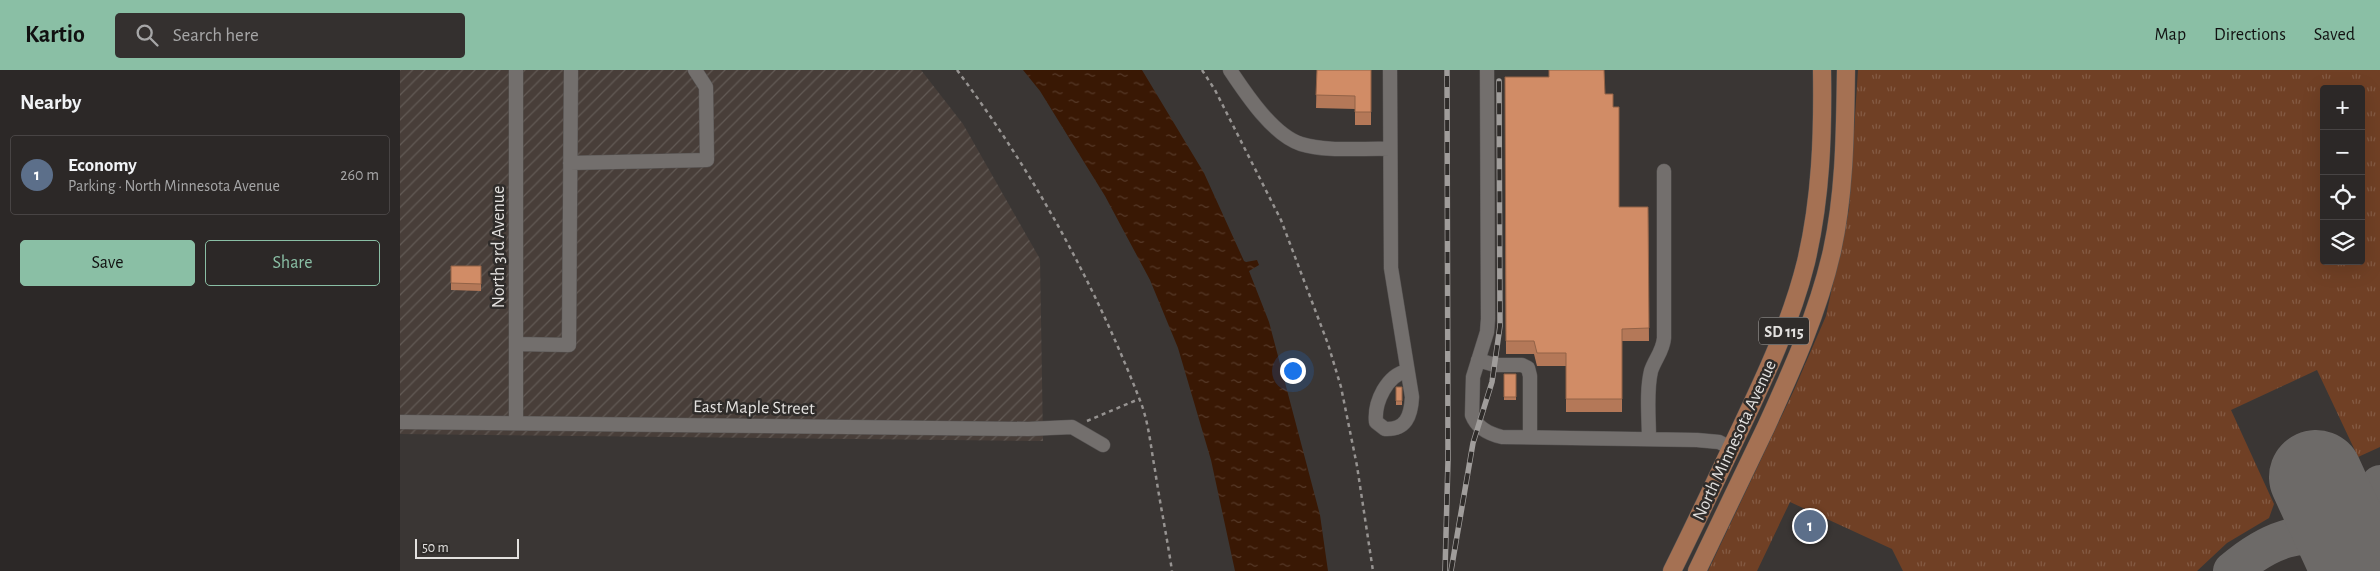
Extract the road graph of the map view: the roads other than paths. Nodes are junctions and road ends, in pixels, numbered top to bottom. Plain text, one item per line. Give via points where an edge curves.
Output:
1 (516, 70) edge
2 (571, 70) edge
3 (695, 70) edge
4 (1230, 70) edge
5 (1390, 70) edge
6 (1487, 70) edge
7 (1822, 70) edge
8 (1846, 70) edge
9 (1390, 149) junction
10 (570, 163) junction
11 (1664, 171) dead end
12 (516, 344) junction
13 (1478, 360) junction
14 (1407, 371) dead end
15 (400, 422) edge
16 (516, 423) junction
17 (1530, 437) junction
18 (1649, 439) junction
19 (1102, 445) dead end
20 (1731, 448) junction
21 (1672, 571) edge
22 (1697, 571) edge

1 - 12 street, North 3rd Avenue
2 - 10 street
3 - 10 street via 706,86 707,160
4 - 9 street via 1274,127 1287,138 1317,147
5 - 9 street
6 - 13 street via 1489,304 1487,332
7 - 20 main road, North Minnesota Avenue / SD 115 via 1822,167 1806,263 1784,330
8 - 22 main road, North Minnesota Avenue / SD 115 via 1841,189 1824,282 1788,380
9 - 14 street via 1391,268
10 - 12 street via 569,345
11 - 18 street via 1664,346 1652,370
12 - 16 street, North 3rd Avenue
13 - 17 street via 1528,368
13 - 17 street via 1473,384 1474,420 1493,435
15 - 16 street, East Maple Street
16 - 19 street, East Maple Street via 1072,427
17 - 18 street
18 - 20 street via 1711,440
20 - 21 main road, North Minnesota Avenue / SD 115

